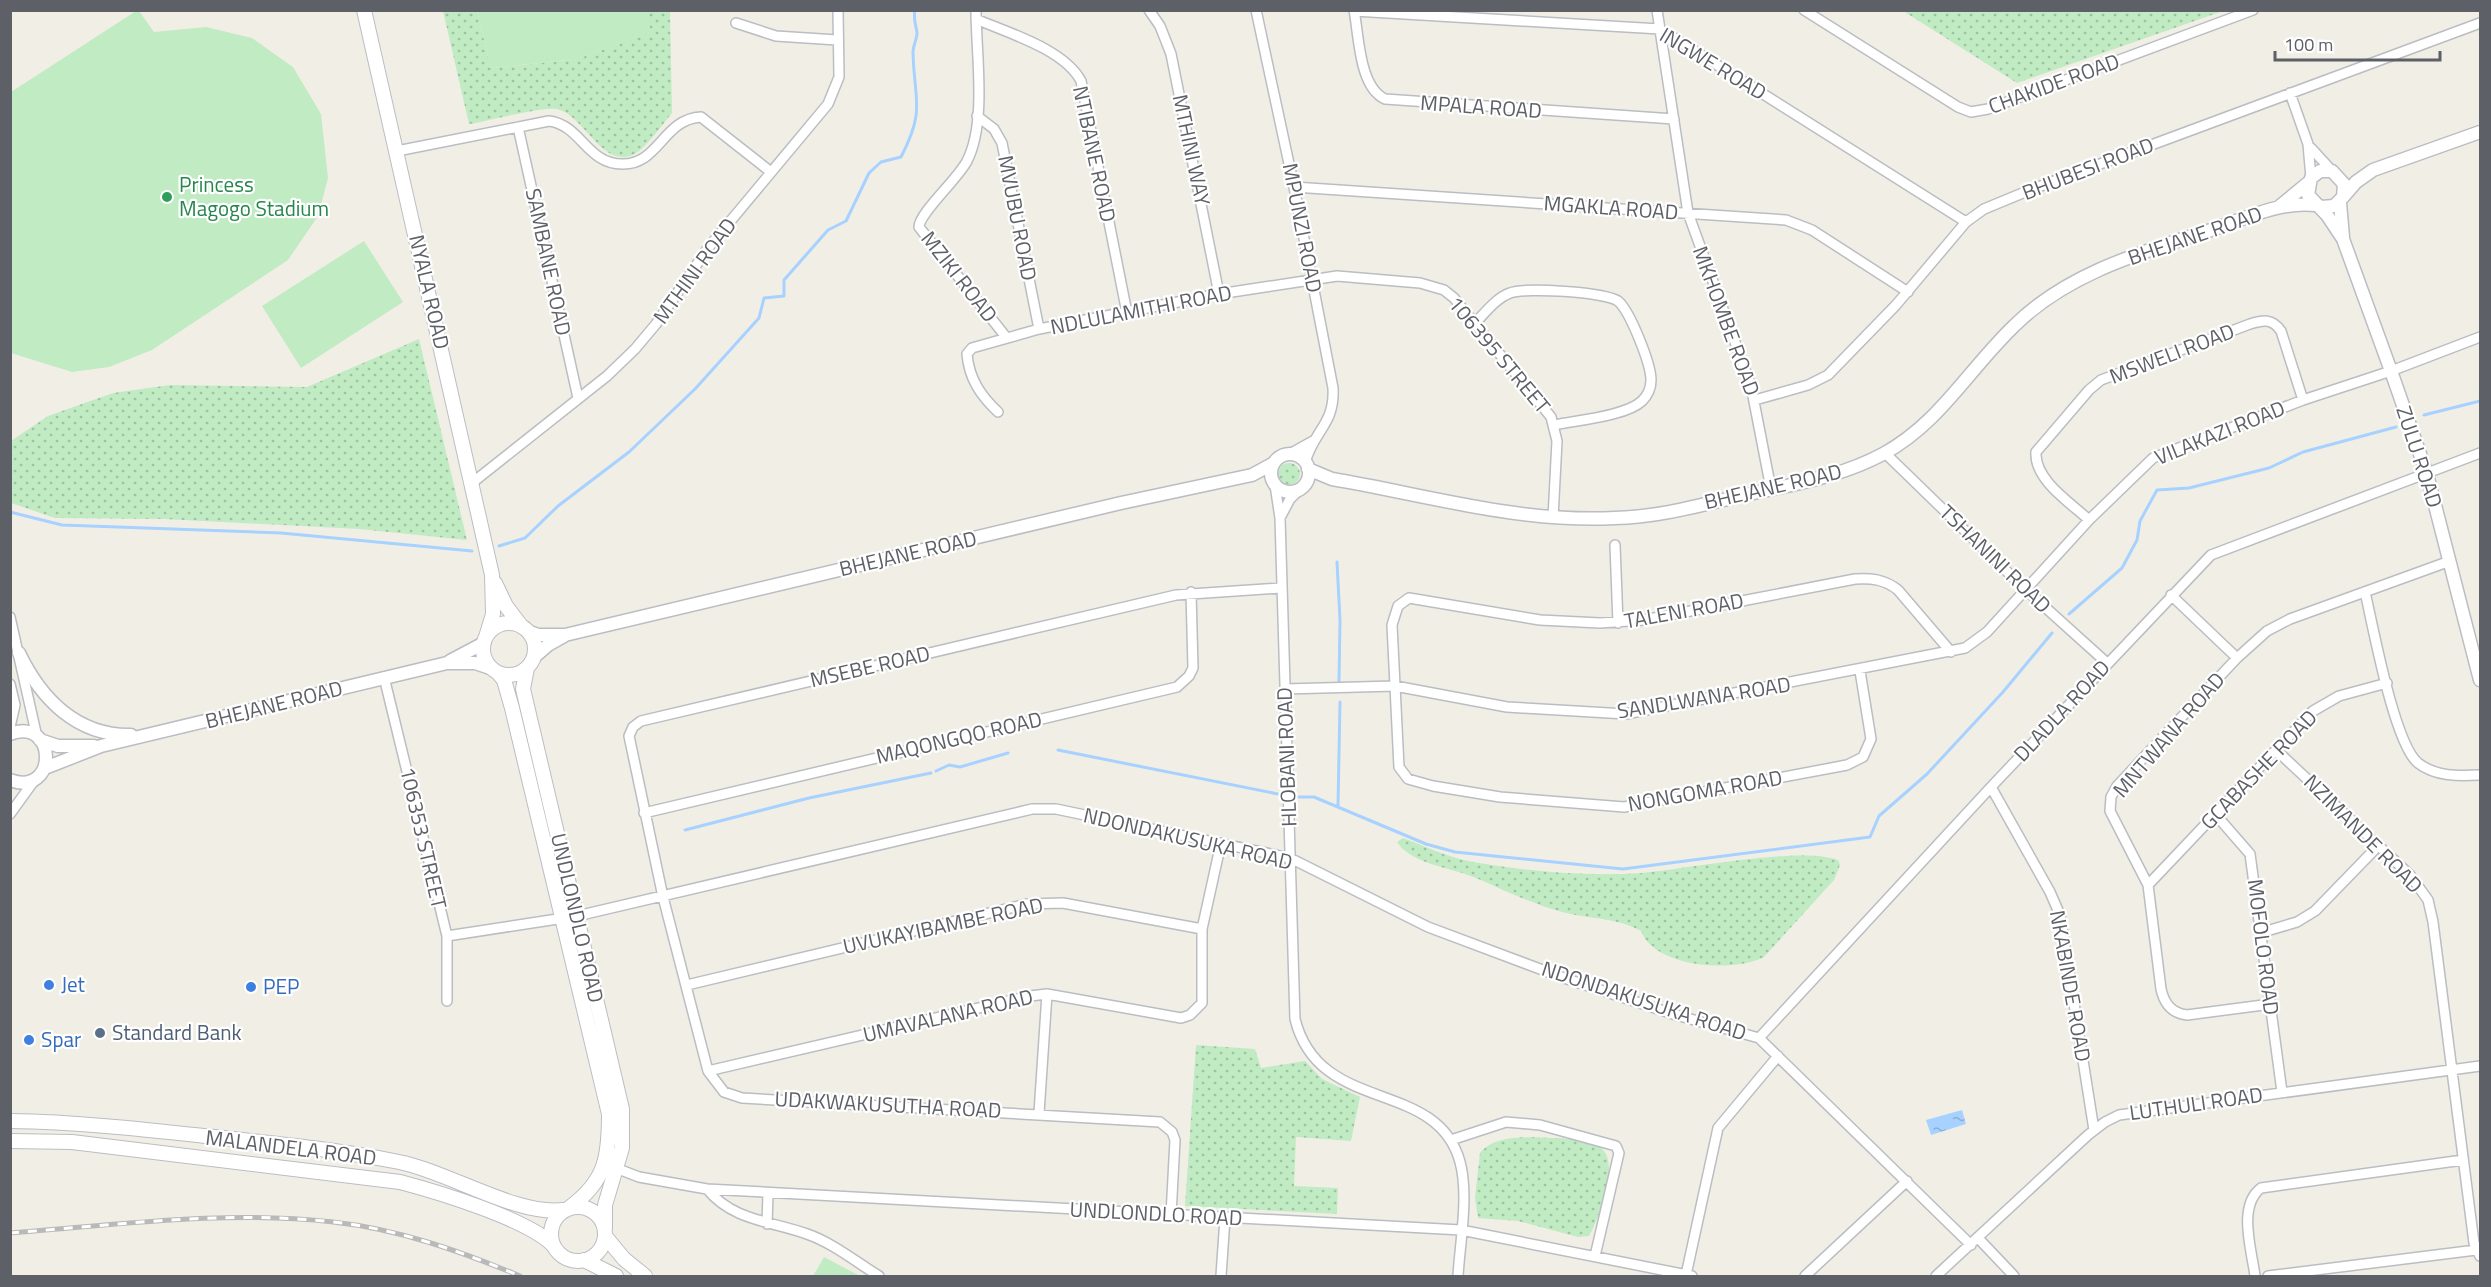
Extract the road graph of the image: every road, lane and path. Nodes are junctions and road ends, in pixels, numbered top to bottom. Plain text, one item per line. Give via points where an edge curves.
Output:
1 (364, 10) edge
2 (838, 10) edge
3 (1149, 10) edge
4 (1256, 10) edge
5 (1657, 10) edge
6 (1804, 10) edge
7 (2253, 10) edge
8 (1354, 11) edge
9 (976, 15) edge
10 (736, 23) dead end
11 (2481, 23) edge
12 (1660, 28) junction
13 (837, 40) junction
14 (2290, 93) junction
15 (977, 116) junction
16 (1674, 120) junction
17 (518, 127) junction
18 (2481, 132) edge
19 (2308, 144) junction
20 (397, 151) junction
21 (2373, 170) junction
22 (771, 172) junction
23 (2334, 172) junction
24 (2309, 180) junction
25 (1294, 187) junction
26 (2342, 200) junction
27 (2318, 206) junction
28 (2279, 207) junction
29 (1688, 213) junction
30 (1966, 222) junction
31 (2343, 238) junction
32 (1312, 279) junction
33 (1908, 292) junction
34 (1219, 294) junction
35 (1126, 313) junction
36 (1475, 323) junction
37 (1039, 329) junction
38 (1006, 337) junction
39 (2481, 337) edge
40 (2391, 371) junction
41 (578, 398) junction
42 (1755, 400) junction
43 (2303, 400) junction
44 (998, 412) dead end
45 (1555, 425) junction
46 (1314, 441) junction
47 (1885, 453) junction
48 (2481, 453) edge
49 (1288, 455) junction
50 (1274, 463) junction
51 (1307, 466) junction
52 (2427, 474) junction
53 (1252, 475) junction
54 (1332, 479) junction
55 (472, 483) junction
56 (1274, 483) junction
57 (1303, 487) junction
58 (1771, 489) junction
59 (1280, 518) junction
60 (1553, 518) junction
61 (2089, 520) junction
62 (1615, 545) dead end
63 (2450, 561) junction
64 (492, 575) junction
65 (1280, 588) junction
66 (2025, 589) junction
67 (1191, 592) junction
68 (2365, 592) junction
69 (2171, 596) junction
70 (10, 617) edge
71 (1618, 623) junction
72 (525, 629) junction
73 (565, 636) junction
74 (485, 640) junction
75 (19, 652) junction
76 (1951, 652) junction
77 (2237, 658) junction
78 (447, 663) junction
79 (530, 663) junction
80 (2108, 663) junction
81 (1860, 670) junction
82 (496, 671) junction
83 (384, 677) junction
84 (2481, 680) edge
85 (2387, 683) junction
86 (10, 684) edge
87 (1395, 686) junction
88 (1285, 690) junction
89 (10, 727) edge
90 (10, 734) edge
91 (150, 735) junction
92 (39, 738) junction
93 (101, 746) junction
94 (2276, 750) junction
95 (45, 768) junction
96 (2481, 775) edge
97 (36, 778) junction
98 (10, 780) edge
99 (1991, 787) junction
100 (644, 813) junction
101 (10, 814) edge
102 (2216, 815) junction
103 (1221, 843) junction
104 (2379, 845) junction
105 (1290, 858) junction
106 (2148, 885) junction
107 (663, 897) junction
108 (577, 916) junction
109 (561, 919) junction
110 (1202, 928) junction
111 (2260, 933) junction
112 (447, 936) junction
113 (687, 985) junction
114 (1047, 994) junction
115 (447, 1001) dead end
116 (2271, 1004) junction
117 (1759, 1038) junction
118 (1778, 1056) junction
119 (2481, 1066) edge
120 (708, 1071) junction
121 (2451, 1071) junction
122 (2282, 1092) junction
123 (1039, 1113) junction
124 (10, 1121) edge
125 (2094, 1130) junction
126 (10, 1140) edge
127 (1451, 1140) junction
128 (2463, 1160) junction
129 (611, 1167) junction
130 (1907, 1181) junction
131 (707, 1189) junction
132 (768, 1192) junction
133 (566, 1209) junction
134 (1171, 1215) junction
135 (1225, 1218) junction
136 (767, 1224) junction
137 (1461, 1230) junction
138 (605, 1232) junction
139 (1978, 1238) junction
140 (553, 1245) junction
141 (1971, 1245) junction
142 (2478, 1253) edge
143 (1594, 1256) junction
144 (584, 1260) junction
145 (616, 1276) edge
146 (645, 1276) edge
147 (879, 1276) edge
148 (1221, 1276) edge
149 (1458, 1276) edge
150 (1689, 1276) edge
151 (1805, 1276) edge
152 (1936, 1276) edge
153 (2014, 1276) edge
154 (2256, 1276) edge
155 (2268, 1276) edge

1 - 20 main road, NYALA ROAD
2 - 13 street, MTHINI ROAD
3 - 34 street, MTHINI WAY via 1171,54
4 - 25 street, MPUNZI ROAD
5 - 12 street, MKHOMBE ROAD
6 - 7 street, CHAKIDE ROAD via 1971,112
8 - 12 street, INGWE ROAD
8 - 16 street, MPALA ROAD via 1367,81 1385,99
9 - 15 street
9 - 35 street, NTIBANE ROAD via 1055,54 1069,63 1081,81
10 - 13 street via 776,36
11 - 14 street, BHUBESI ROAD
12 - 16 street, MKHOMBE ROAD
12 - 30 street, INGWE ROAD
13 - 22 street, MTHINI ROAD via 839,77 833,96
14 - 19 street
14 - 30 street, BHUBESI ROAD via 2030,190 1984,209
15 - 37 street, MVUBU ROAD via 994,129 1002,143
15 - 38 street, MZIKI ROAD via 966,163 922,214 919,223 921,231
16 - 29 street, MKHOMBE ROAD
17 - 20 street
17 - 22 street via 538,122 560,123 597,158 623,164 649,157 678,123 701,117
17 - 41 street, SAMBANE ROAD
18 - 21 street
19 - 23 street
19 - 24 street
20 - 55 main road, NYALA ROAD
21 - 23 street
21 - 26 street via 2356,182
22 - 41 street, MTHINI ROAD via 708,248 642,341
23 - 24 street via 2320,171
23 - 26 street via 2344,184
24 - 27 street via 2308,195
24 - 28 street, BHEJANE ROAD
25 - 29 street, MGAKLA ROAD
25 - 32 street, MPUNZI ROAD
26 - 27 street via 2328,208
26 - 31 street, ZULU ROAD
27 - 28 street, BHEJANE ROAD
27 - 31 street, ZULU ROAD
28 - 47 street, BHEJANE ROAD via 2115,263 2050,297 2014,326 1933,417
29 - 33 street, MGAKLA ROAD via 1794,222
29 - 42 street, MKHOMBE ROAD
30 - 33 street, BHUBESI ROAD
31 - 40 street, ZULU ROAD
32 - 34 street, NDLULAMITHI ROAD
32 - 36 street, 106395 STREET via 1351,276 1435,286 1454,298
32 - 46 street, MPUNZI ROAD via 1334,402
33 - 42 street, BHUBESI ROAD via 1828,375
34 - 35 street, NDLULAMITHI ROAD
35 - 37 street, NDLULAMITHI ROAD
36 - 45 street, 106395 STREET
36 - 45 street via 1502,297 1520,291 1606,296 1624,308 1648,366 1648,393 1642,401 1624,410
37 - 38 street, NDLULAMITHI ROAD
38 - 44 street, NDLULAMITHI ROAD via 972,348 967,354 977,390
39 - 40 street, VILAKAZI ROAD
40 - 43 street, VILAKAZI ROAD
40 - 52 street, ZULU ROAD
41 - 55 street, MTHINI ROAD
42 - 58 street, MKHOMBE ROAD
43 - 61 street, VILAKAZI ROAD via 2153,458
43 - 61 street, MSWELI ROAD via 2281,331 2266,320 2101,380 2036,452 2042,475
45 - 60 street, 106395 STREET
46 - 49 street, MPUNZI ROAD
46 - 51 street, MPUNZI ROAD
47 - 58 street, BHEJANE ROAD via 1814,481
47 - 66 street, TSHANINI ROAD
48 - 52 street, DLADLA ROAD
49 - 50 street
49 - 51 street via 1298,456
50 - 53 street, BHEJANE ROAD
50 - 56 street
51 - 54 street, BHEJANE ROAD
51 - 57 street
52 - 63 street, ZULU ROAD
52 - 69 street, DLADLA ROAD via 2216,552
53 - 56 street, BHEJANE ROAD
53 - 73 street, BHEJANE ROAD
54 - 57 street, BHEJANE ROAD
54 - 60 street, BHEJANE ROAD via 1498,512
55 - 64 main road, NYALA ROAD
56 - 57 street via 1286,492
56 - 59 street, HLOBANI ROAD
57 - 59 street via 1290,499
58 - 60 street, BHEJANE ROAD via 1643,516
59 - 65 street, HLOBANI ROAD
61 - 66 street, VILAKAZI ROAD
62 - 71 street
63 - 68 street, MNTWANA ROAD
63 - 84 street, ZULU ROAD
64 - 72 main road, NYALA ROAD via 506,606
64 - 74 main road, NYALA ROAD via 493,614
65 - 67 street, MSEBE ROAD
65 - 88 street, HLOBANI ROAD
66 - 76 street, SANDLWANA ROAD via 1979,640
66 - 80 street, TSHANINI ROAD
67 - 100 street, MAQONGQO ROAD via 1193,668 1177,687
67 - 100 street, MSEBE ROAD via 641,721 629,736
68 - 77 street, MNTWANA ROAD via 2282,622 2258,637
68 - 85 street
69 - 77 street
69 - 80 street, DLADLA ROAD
70 - 75 street
71 - 76 street, TALENI ROAD via 1872,579 1887,582 1898,590
71 - 87 street, TALENI ROAD via 1540,620 1409,598 1394,612
72 - 73 street, BHEJANE ROAD via 538,635
72 - 74 main road via 502,624
72 - 79 main road via 533,641
73 - 79 street, BHEJANE ROAD via 548,645
74 - 78 street, BHEJANE ROAD
74 - 82 main road via 484,657
75 - 91 street via 34,682 75,722 120,735
75 - 92 street
76 - 81 street, SANDLWANA ROAD
77 - 106 street, MNTWANA ROAD via 2110,797 2114,821
78 - 82 street, BHEJANE ROAD via 475,663
78 - 83 street, BHEJANE ROAD
79 - 82 main road via 510,675
79 - 108 main road, UNDLONDLO ROAD via 523,689
80 - 99 street, DLADLA ROAD
81 - 87 street, SANDLWANA ROAD via 1626,714 1507,707
81 - 87 street, NONGOMA ROAD via 1871,739 1867,753 1857,761 1624,807 1500,797 1408,778 1399,767
82 - 109 main road, UNDLONDLO ROAD via 504,680 512,708
83 - 91 street, BHEJANE ROAD
83 - 112 street, 106353 STREET
85 - 94 street, GCABASHE ROAD via 2326,702
85 - 96 street via 2405,743 2416,761 2446,774
86 - 89 street via 15,713
87 - 88 street, SANDLWANA ROAD
88 - 105 street, HLOBANI ROAD
90 - 92 street, BHEJANE ROAD via 27,731
91 - 93 street, BHEJANE ROAD
92 - 93 street, BHEJANE ROAD via 58,746
92 - 95 street via 47,751
93 - 95 street, BHEJANE ROAD
94 - 102 street, GCABASHE ROAD
94 - 104 street, NZIMANDE ROAD
95 - 97 street
97 - 98 street via 26,782
97 - 101 street
99 - 117 street, DLADLA ROAD
99 - 125 street, NKABINDE ROAD via 2060,915
100 - 107 street, MSEBE ROAD
102 - 106 street, GCABASHE ROAD
102 - 111 street, MOFOLO ROAD via 2250,854
103 - 105 street, NDONDAKUSUKA ROAD
103 - 107 street, NDONDAKUSUKA ROAD via 1056,809 1032,809
103 - 110 street, UMAVALANA ROAD
104 - 111 street via 2315,911 2297,922
104 - 121 street, NZIMANDE ROAD via 2418,884 2428,900
105 - 117 street, NDONDAKUSUKA ROAD via 1428,927 1564,978
105 - 127 street, HLOBANI ROAD via 1295,1019 1302,1043 1322,1068 1343,1082 1426,1116
106 - 116 street, MNTWANA ROAD via 2161,989 2172,1010 2197,1014
107 - 108 street, NDONDAKUSUKA ROAD
107 - 113 street, UDAKWAKUSUTHA ROAD
108 - 109 street, NDONDAKUSUKA ROAD
108 - 129 main road, UNDLONDLO ROAD via 622,1109 622,1148
109 - 112 street, NDONDAKUSUKA ROAD
109 - 129 main road, UNDLONDLO ROAD via 609,1114
110 - 113 street, UVUKAYIBAMBE ROAD via 1063,903 1027,904
110 - 114 street, UMAVALANA ROAD via 1202,1003 1190,1016 1181,1018
111 - 116 street, MOFOLO ROAD
112 - 115 street, 106353 STREET
113 - 120 street, UDAKWAKUSUTHA ROAD
114 - 120 street, UMAVALANA ROAD
114 - 123 street
116 - 122 street, MOFOLO ROAD
117 - 118 street, NDONDAKUSUKA ROAD
118 - 130 street, NDONDAKUSUKA ROAD
118 - 150 street via 1718,1128
119 - 121 street, LUTHULI ROAD
120 - 123 street, UDAKWAKUSUTHA ROAD via 724,1092 742,1098
121 - 122 street, LUTHULI ROAD
121 - 128 street, NZIMANDE ROAD
122 - 125 street, LUTHULI ROAD via 2143,1110 2120,1116
123 - 134 street, UDAKWAKUSUTHA ROAD via 1160,1122 1166,1126 1175,1140
124 - 133 main road, MALANDELA ROAD via 85,1124 234,1139 400,1162 529,1209
125 - 139 street, LUTHULI ROAD
126 - 140 main road, MALANDELA ROAD via 72,1142 400,1182 535,1230
127 - 137 street, HLOBANI ROAD via 1460,1161 1463,1183
127 - 143 street via 1506,1122 1540,1125 1617,1146 1619,1153
128 - 142 street, NZIMANDE ROAD
128 - 154 street via 2261,1188 2247,1210
129 - 131 street, UNDLONDLO ROAD via 639,1177
129 - 133 main road, UNDLONDLO ROAD
129 - 138 main road, UNDLONDLO ROAD
130 - 141 street, NDONDAKUSUKA ROAD
130 - 151 street
131 - 132 street, UNDLONDLO ROAD
131 - 136 street via 722,1205
132 - 134 street, UNDLONDLO ROAD
132 - 136 street
133 - 138 main road via 580,1206 591,1210 600,1218
133 - 140 main road via 552,1226
134 - 135 street, UNDLONDLO ROAD
135 - 137 street, UNDLONDLO ROAD
135 - 148 street
136 - 147 street via 822,1241
137 - 143 street, UNDLONDLO ROAD
137 - 149 street, HLOBANI ROAD
138 - 144 main road via 601,1249
138 - 146 main road via 624,1259
139 - 141 street, LUTHULI ROAD
139 - 153 street
140 - 144 main road via 569,1259
141 - 152 street, LUTHULI ROAD
142 - 155 street
143 - 150 street, UNDLONDLO ROAD
144 - 145 main road

